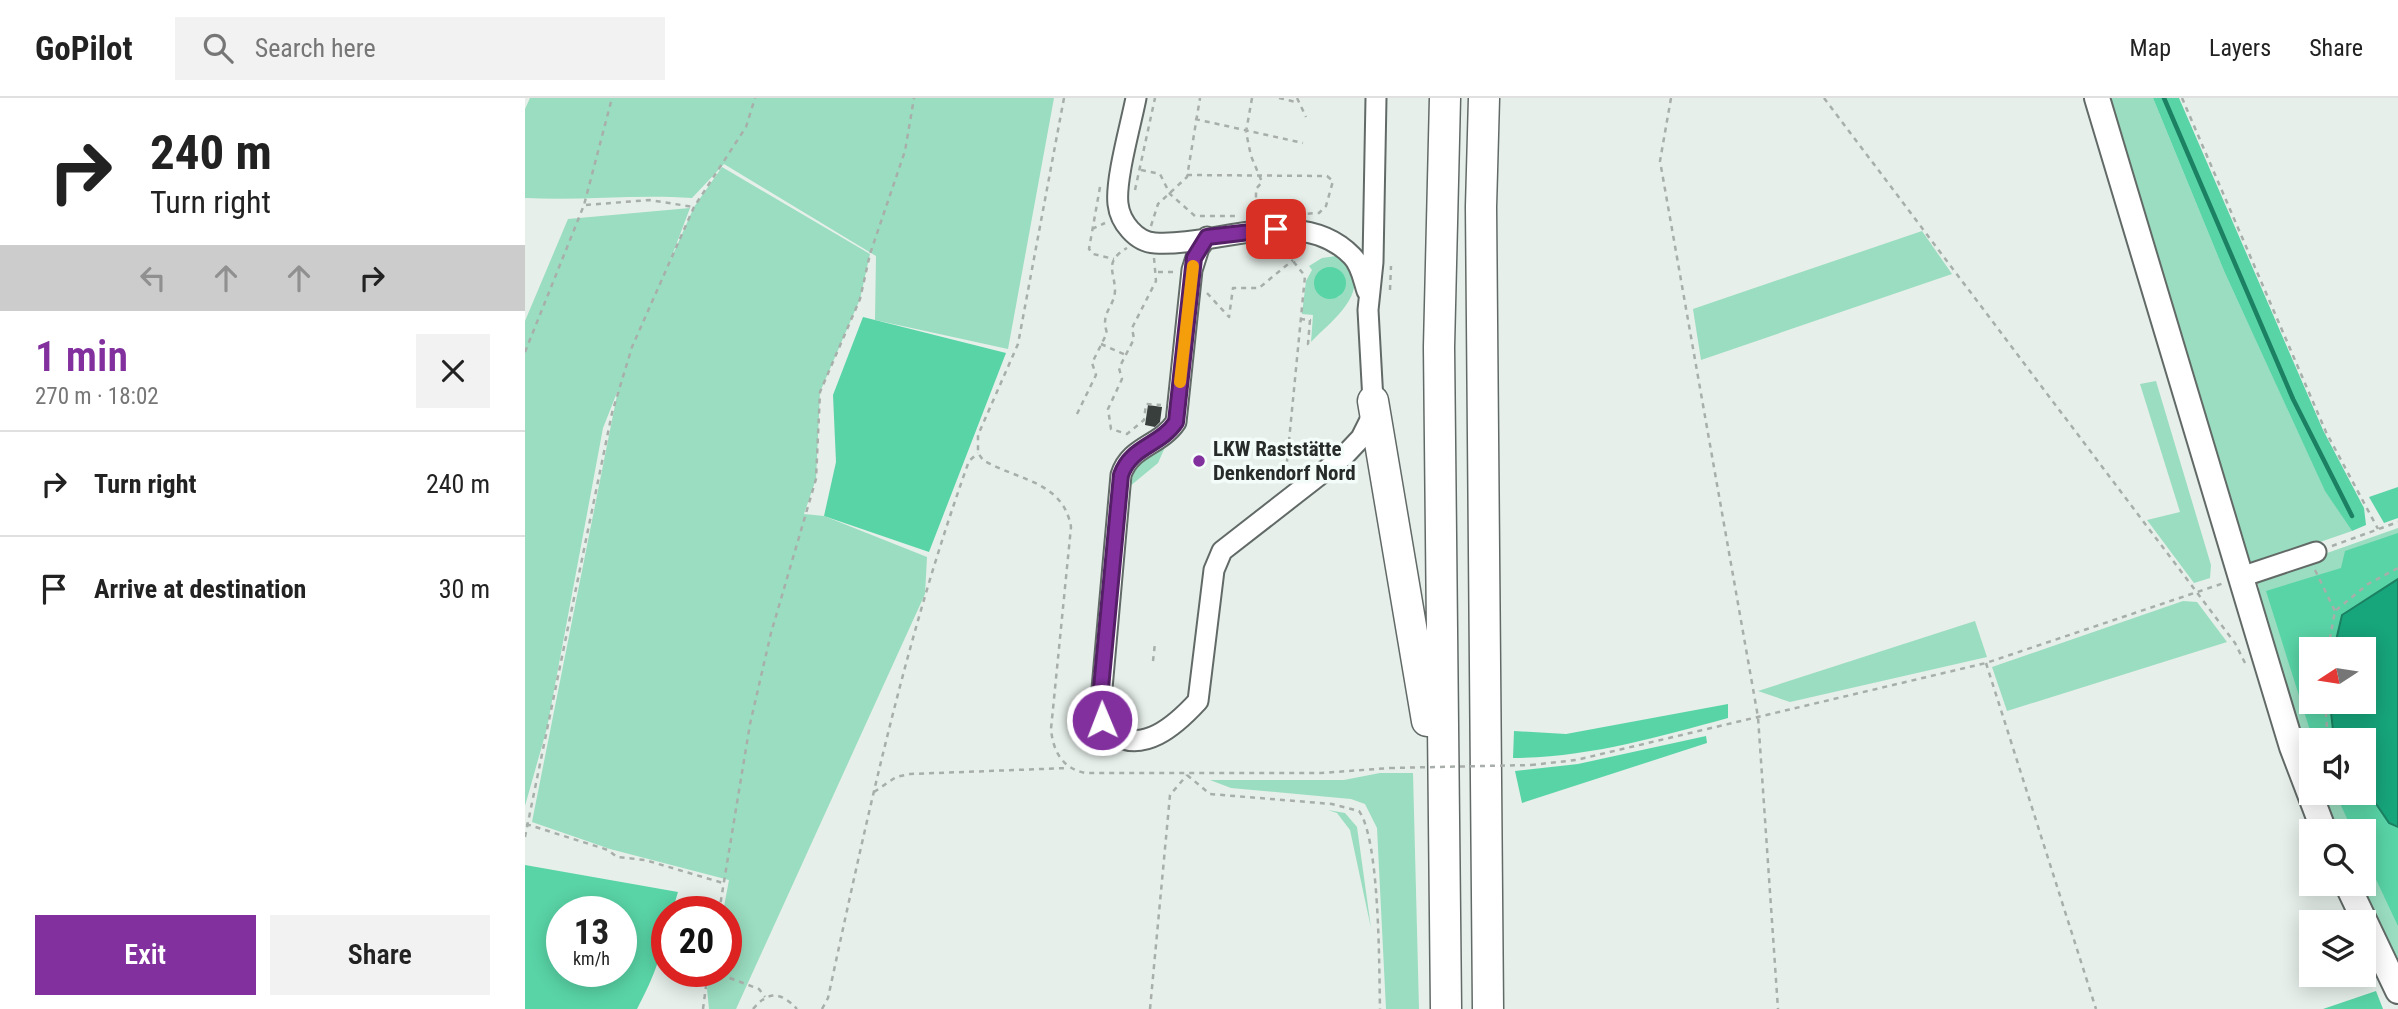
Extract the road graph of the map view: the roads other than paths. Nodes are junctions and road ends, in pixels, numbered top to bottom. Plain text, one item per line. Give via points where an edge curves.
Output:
1 (1136, 98) edge
2 (1375, 98) edge
3 (1444, 98) edge
4 (1484, 98) edge
5 (2097, 98) edge
6 (1207, 237) junction
7 (1369, 298) junction
8 (1373, 401) junction
9 (2312, 553) road end
10 (2241, 577) junction
11 (2320, 819) edge
12 (1444, 860) junction
13 (2353, 896) edge
14 (2398, 991) edge
15 (1447, 1009) edge
16 (1488, 1009) edge

1 - 6 lane via 1118,203 1130,229 1146,245
2 - 7 lane
3 - 12 highway via 1439,346
4 - 16 highway
5 - 10 main road
6 - 7 lane via 1273,219 1352,256
6 - 8 lane via 1192,272 1176,422 1129,457 1121,475 1100,699 1102,720 1116,737 1131,742 1151,739 1198,701 1217,560 1227,545 1344,456 1370,421
7 - 8 lane
8 - 12 highway via 1415,634
9 - 10 lane
10 - 11 main road
12 - 15 highway
13 - 14 main road

